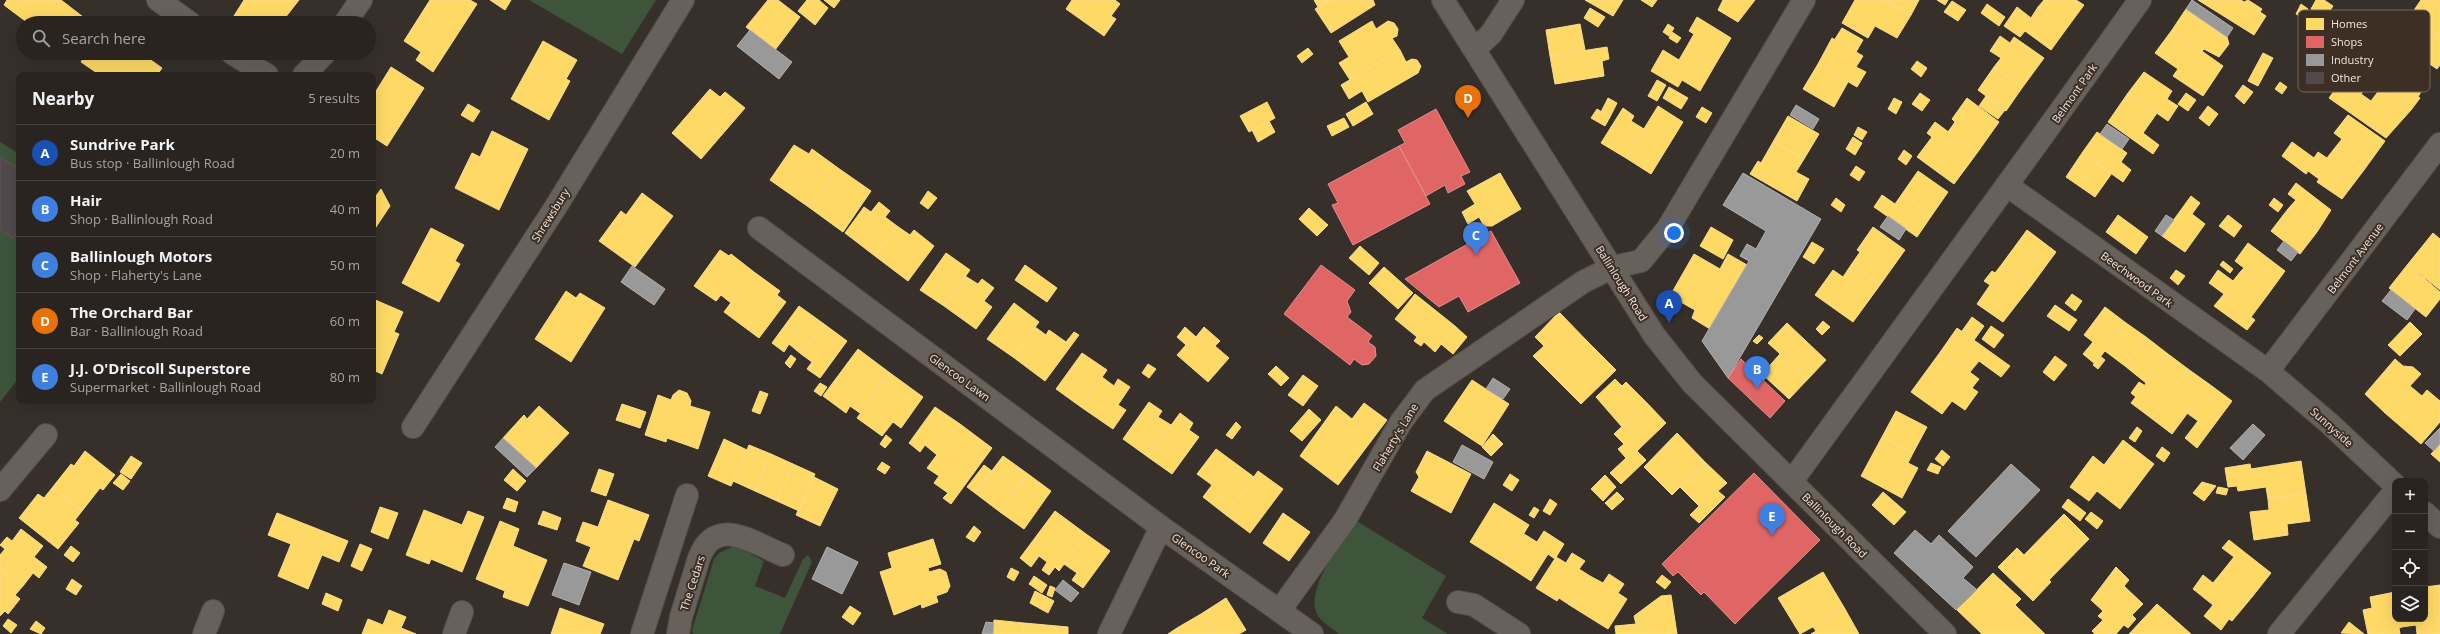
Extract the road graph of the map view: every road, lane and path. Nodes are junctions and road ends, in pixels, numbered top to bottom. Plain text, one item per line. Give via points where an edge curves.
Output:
1 (158, 0) edge
2 (360, 0) edge
3 (683, 0) edge
4 (1443, 0) edge
5 (1513, 0) edge
6 (1804, 0) edge
7 (2140, 0) edge
8 (180, 16) edge
9 (350, 16) edge
10 (1475, 49) junction
11 (243, 60) edge
12 (318, 60) edge
13 (262, 72) edge
14 (307, 72) edge
15 (2440, 144) edge
16 (2008, 186) junction
17 (759, 228) dead end
18 (1613, 267) junction
19 (2268, 371) junction
20 (413, 427) dead end
21 (46, 435) dead end
22 (1792, 481) junction
23 (2392, 482) edge
24 (0, 490) edge
25 (688, 495) dead end
26 (2392, 495) edge
27 (2426, 514) edge
28 (1161, 527) junction
29 (2440, 527) edge
30 (782, 555) dead end
31 (1458, 602) dead end
32 (1280, 610) junction
33 (213, 611) dead end
34 (462, 612) dead end
35 (1932, 629) edge
36 (204, 634) edge
37 (454, 634) edge
38 (642, 634) edge
39 (678, 634) edge
40 (1109, 634) edge
41 (1312, 634) edge
42 (1519, 634) edge
43 (2279, 634) edge

1 - 8 street
2 - 9 street
3 - 20 street, Shrewsbury via 545,224
4 - 10 street, Ballinlough Road
5 - 10 street via 1491,34
6 - 18 street, Flaherty's Lane via 1664,233 1641,261
7 - 16 street, Belmont Park
10 - 18 street, Ballinlough Road
11 - 13 street
12 - 14 street
15 - 19 street, Belmont Avenue
16 - 19 street, Beechwood Park
16 - 22 street, Belmont Park
17 - 28 street, Glencoo Lawn
18 - 22 street, Ballinlough Road via 1654,335 1692,383
18 - 32 street, Flaherty's Lane via 1549,304 1425,390 1401,422 1349,514
19 - 23 street, Sunnyside
21 - 24 street
22 - 35 street, Ballinlough Road
25 - 38 street
26 - 43 street
27 - 29 street
28 - 32 street, Glencoo Park
28 - 40 street, Glencoo Park
30 - 39 street, The Cedars via 739,536 721,534 714,537 702,550 699,558
31 - 42 street via 1474,606
32 - 41 street, Glencoo Park
33 - 36 street
34 - 37 street

